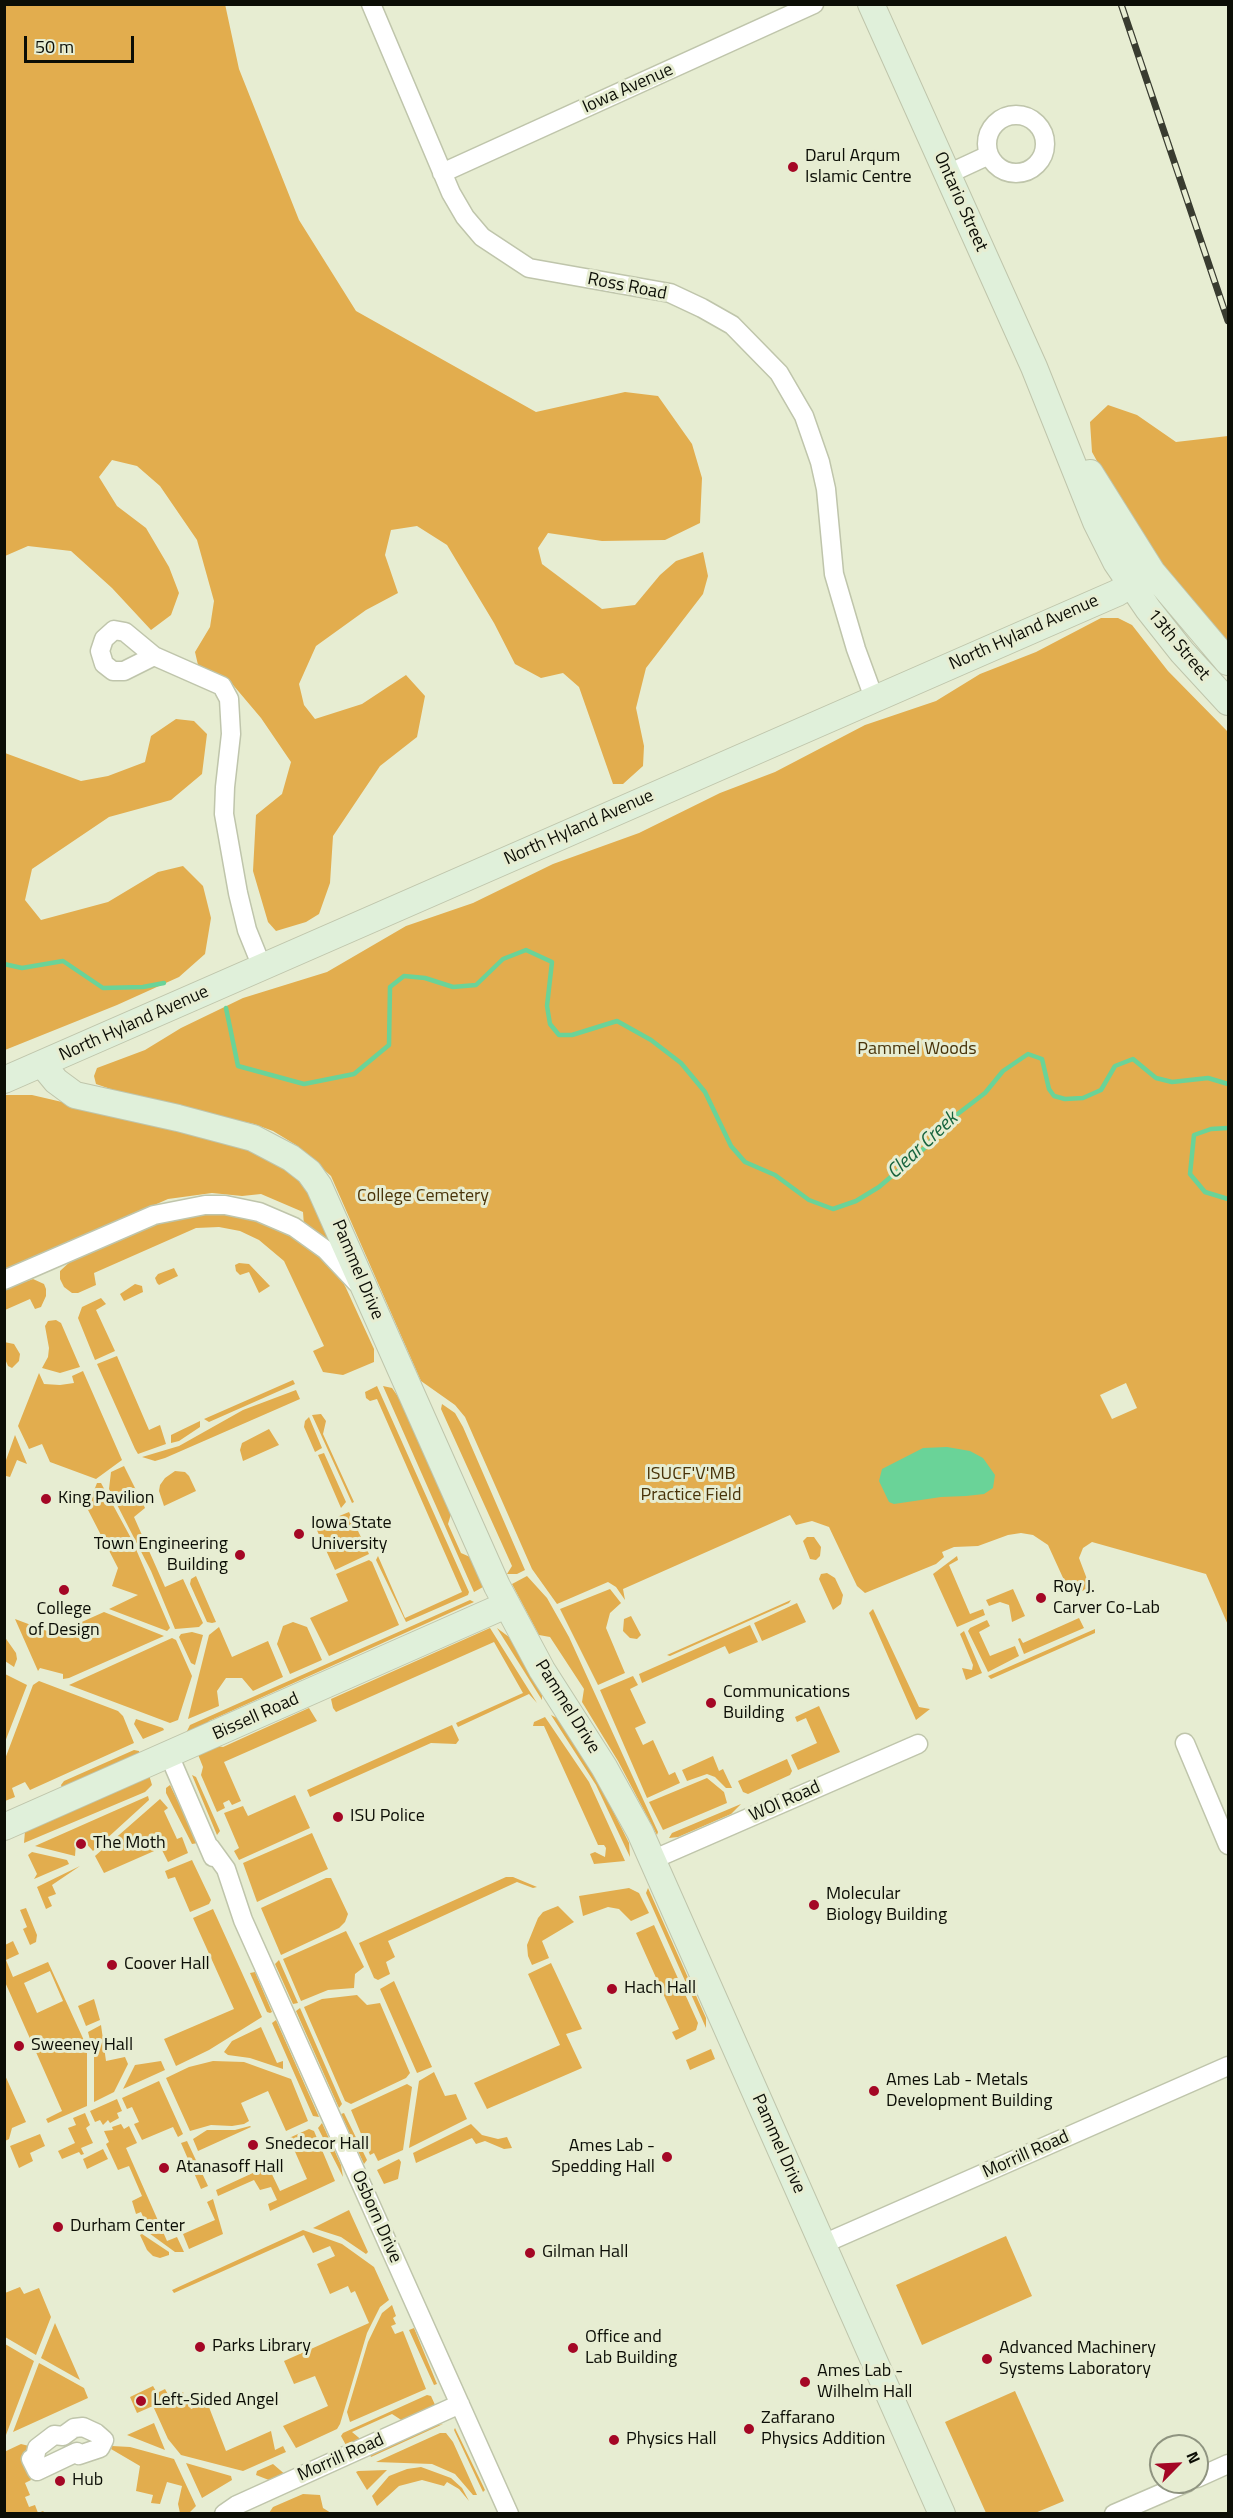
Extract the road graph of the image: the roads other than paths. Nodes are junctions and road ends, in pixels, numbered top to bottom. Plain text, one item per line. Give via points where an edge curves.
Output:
1 (371, 4) edge
2 (814, 4) edge
3 (871, 4) edge
4 (989, 155) dead end
5 (442, 173) junction
6 (948, 174) junction
7 (1048, 400) junction
8 (1152, 572) junction
9 (1131, 586) junction
10 (154, 657) dead end
11 (1228, 662) edge
12 (874, 698) junction
13 (1228, 702) edge
14 (262, 967) junction
15 (42, 1064) junction
16 (4, 1080) edge
17 (4, 1281) edge
18 (369, 1298) junction
19 (506, 1605) junction
20 (1185, 1743) dead end
21 (918, 1744) dead end
22 (169, 1755) junction
23 (4, 1827) edge
24 (1228, 1845) edge
25 (652, 1860) junction
26 (1228, 2066) edge
27 (823, 2244) junction
28 (460, 2404) junction
29 (1228, 2464) edge
30 (1209, 2473) edge
31 (1160, 2494) edge
32 (224, 2514) edge
33 (508, 2514) edge
34 (942, 2514) edge
35 (1114, 2514) edge

1 - 5 street, Ross Road
2 - 5 street, Iowa Avenue
3 - 6 main road, Ontario Street
4 - 6 street
5 - 12 street, Ross Road via 465,217 482,237 507,255 529,268 626,284 680,298 732,325 779,373 804,416 820,462 834,574
6 - 7 main road, Ontario Street
7 - 8 main road, Ontario Street
7 - 9 main road, Ontario Street via 1096,522
8 - 9 main road, North Hyland Avenue
8 - 11 main road, 13th Street
9 - 12 main road, North Hyland Avenue
9 - 13 main road, 13th Street via 1182,652
10 - 14 street via 222,686 229,699 231,734 224,814 247,930
12 - 14 main road, North Hyland Avenue
14 - 15 main road, North Hyland Avenue
15 - 16 main road, North Hyland Avenue
15 - 18 main road, Pammel Drive via 75,1095 253,1138 291,1158 319,1186
17 - 18 street via 169,1210 225,1205 259,1212 294,1227 326,1250
18 - 19 main road, Pammel Drive
19 - 22 main road, Bissell Road
19 - 25 main road, Pammel Drive via 619,1793
20 - 24 street
21 - 25 street, WOI Road
22 - 23 main road, Bissell Road
22 - 28 street, Osborn Drive via 224,1887 243,1920
25 - 27 main road, Pammel Drive
26 - 27 street, Morrill Road
27 - 34 main road, Pammel Drive
28 - 32 street, Morrill Road
28 - 33 street, Osborn Drive
29 - 30 street
31 - 35 street

